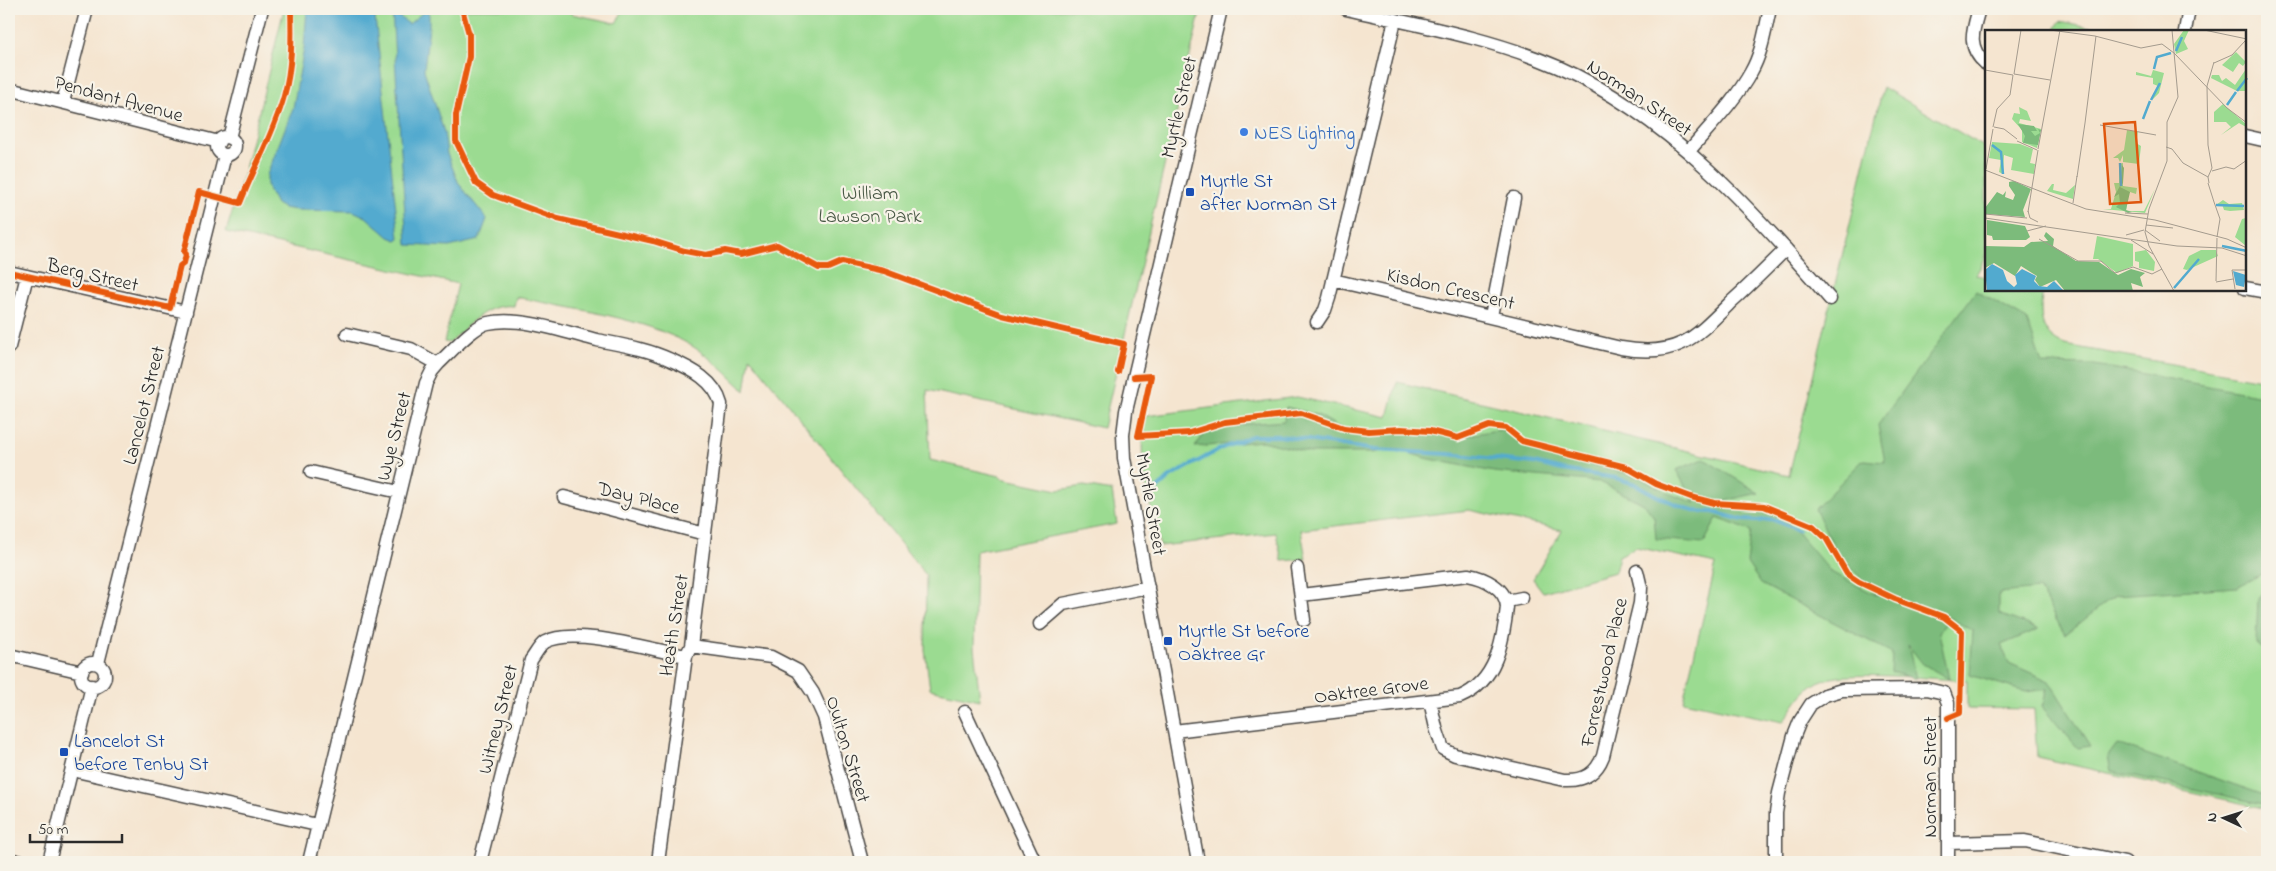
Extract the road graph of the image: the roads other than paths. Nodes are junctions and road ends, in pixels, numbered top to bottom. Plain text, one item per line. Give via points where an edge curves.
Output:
1 (87, 9) edge
2 (262, 9) edge
3 (1221, 9) edge
4 (1346, 9) edge
5 (1770, 9) edge
6 (1979, 9) edge
7 (2189, 9) edge
8 (1395, 20) junction
9 (2185, 30) edge
10 (1985, 63) edge
11 (9, 89) edge
12 (62, 102) junction
13 (2246, 136) edge
14 (224, 140) junction
15 (2267, 141) edge
16 (1689, 151) junction
17 (1514, 198) dead end
18 (1786, 249) junction
19 (9, 272) edge
20 (26, 276) junction
21 (1333, 280) junction
22 (2246, 288) edge
23 (2267, 292) edge
24 (1830, 299) dead end
25 (186, 312) junction
26 (1491, 316) junction
27 (1317, 322) dead end
28 (347, 334) dead end
29 (9, 347) edge
30 (438, 364) junction
31 (719, 395) joint
32 (311, 472) dead end
33 (399, 492) junction
34 (564, 497) dead end
35 (705, 534) junction
36 (1297, 568) dead end
37 (1637, 571) dead end
38 (1148, 587) junction
39 (1301, 595) junction
40 (1522, 598) dead end
41 (1507, 601) junction
42 (1304, 620) dead end
43 (1040, 624) dead end
44 (689, 651) junction
45 (9, 655) edge
46 (98, 663) junction
47 (82, 672) junction
48 (92, 686) junction
49 (1430, 701) junction
50 (965, 712) dead end
51 (1174, 731) junction
52 (72, 770) junction
53 (318, 825) junction
54 (1948, 843) junction
55 (9, 860) edge
56 (2110, 861) edge
57 (21, 862) edge
58 (49, 862) edge
59 (309, 862) edge
60 (480, 862) edge
61 (658, 862) edge
62 (862, 862) edge
63 (1034, 862) edge
64 (1198, 862) edge
65 (1776, 862) edge
66 (1948, 862) edge
67 (2125, 862) edge

1 - 12 street
2 - 14 street
3 - 38 street, Myrtle Street via 1124,419 1124,458
4 - 8 street, Norman Street
5 - 16 street via 1760,52 1751,72
6 - 10 street via 1971,40 1977,56
7 - 9 street
8 - 16 street, Norman Street via 1498,46 1557,66 1615,98
8 - 21 street
11 - 12 street, Pendant Avenue
12 - 14 street, Pendant Avenue
13 - 15 street
14 - 25 street, Lancelot Street via 233,142 235,147 225,155
16 - 18 street, Norman Street
17 - 26 street
18 - 24 street, Norman Street
18 - 26 street, Kisdon Crescent via 1699,333 1666,349 1621,348
19 - 20 street, Berg Street
20 - 25 street, Berg Street
20 - 29 street
21 - 26 street, Kisdon Crescent
21 - 27 street via 1325,310
22 - 23 street
25 - 46 street, Lancelot Street
28 - 30 street via 411,349
30 - 31 street, Wye Street via 480,326 502,321 557,330 670,359 712,385
30 - 33 street, Wye Street via 426,383
31 - 35 street, Heath Street via 721,413
32 - 33 street
33 - 53 street, Wye Street
34 - 35 street, Day Place
35 - 44 street, Heath Street
36 - 39 street
37 - 49 street, Forrestwood Place via 1640,603 1605,747 1590,782 1565,780 1455,755 1443,748
38 - 43 street via 1064,604
38 - 51 street, Myrtle Street
39 - 41 street via 1468,575 1502,591
39 - 42 street
40 - 41 street
41 - 49 street, Oaktree Grove via 1496,659 1488,676 1467,694
44 - 60 street, Witney Street via 588,637 563,636 544,643 530,660
44 - 61 street, Heath Street
44 - 62 street, Oulton Street via 772,657 798,671 824,717
45 - 47 street
46 - 47 street via 88,664
46 - 48 street via 104,668 104,679 99,685
47 - 48 street via 82,680
48 - 52 street
49 - 51 street, Oaktree Grove
50 - 63 street
51 - 64 street, Myrtle Street
52 - 53 street
52 - 58 street
53 - 59 street, Wye Street
54 - 56 street via 2025,841
54 - 65 street, Norman Street via 1948,703 1944,693 1927,689 1846,689 1831,692 1811,704 1800,721 1779,793
54 - 66 street, Norman Street
55 - 57 street
56 - 67 street

